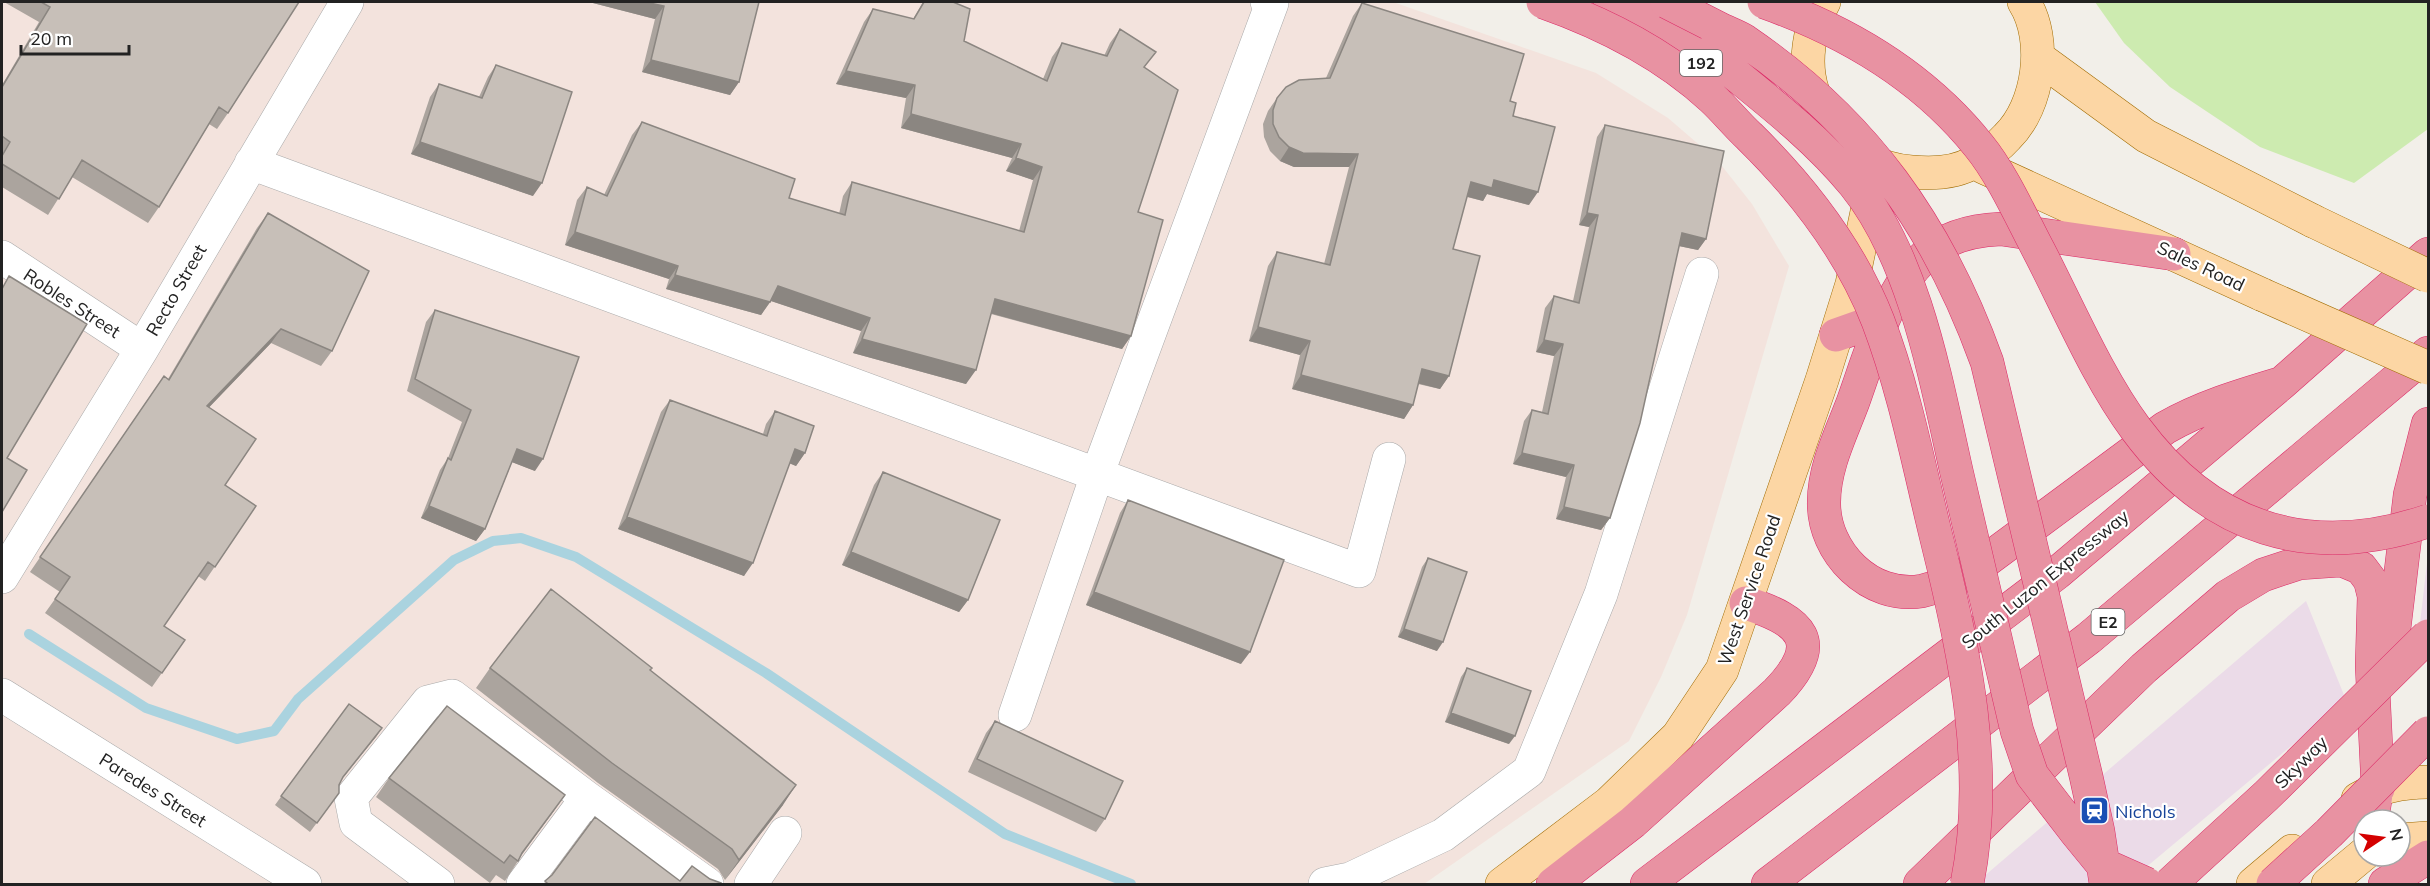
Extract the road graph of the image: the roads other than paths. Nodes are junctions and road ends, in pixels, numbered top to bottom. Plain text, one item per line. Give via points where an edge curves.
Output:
1 (347, 2) edge
2 (1270, 2) edge
3 (1543, 2) edge
4 (1570, 2) edge
5 (1610, 2) edge
6 (1667, 2) edge
7 (1764, 2) edge
8 (1824, 2) edge
9 (2024, 2) edge
10 (1659, 42) junction
11 (2039, 58) junction
12 (1831, 126) junction
13 (1869, 160) junction
14 (251, 163) junction
15 (1974, 163) junction
16 (1934, 174) junction
17 (1877, 245) junction
18 (2174, 254) junction
19 (2428, 255) edge
20 (2, 257) edge
21 (1702, 274) dead end
22 (2428, 276) edge
23 (1852, 284) junction
24 (1888, 309) junction
25 (1836, 335) junction
26 (142, 349) junction
27 (2428, 353) edge
28 (2428, 368) edge
29 (2282, 383) junction
30 (2428, 424) edge
31 (1389, 459) dead end
32 (1097, 475) junction
33 (2428, 521) edge
34 (2, 577) edge
35 (1746, 603) junction
36 (2428, 636) edge
37 (2, 695) edge
38 (1015, 715) dead end
39 (2428, 733) edge
40 (2428, 782) edge
41 (587, 798) junction
42 (2375, 805) edge
43 (785, 833) edge
44 (2428, 838) edge
45 (2412, 839) edge
46 (2428, 857) edge
47 (2352, 864) edge
48 (1772, 882) edge
49 (305, 885) edge
50 (438, 885) edge
51 (523, 885) edge
52 (707, 885) edge
53 (751, 885) edge
54 (1325, 885) edge
55 (1502, 885) edge
56 (1553, 885) edge
57 (1647, 885) edge
58 (1920, 885) edge
59 (1967, 885) edge
60 (2106, 885) edge
61 (2147, 885) edge
62 (2169, 885) edge
63 (2253, 885) edge
64 (2273, 885) edge
65 (2328, 885) edge
66 (2385, 885) edge

1 - 14 lane, Recto Street
2 - 32 lane
3 - 59 highway, bridge via 1583,16 1644,50 1713,99 1812,204 1860,281 1898,381 1965,659 1975,747 1977,816
4 - 10 main road, 192
5 - 61 highway, bridge via 1655,21 1709,53 1800,127 1854,185 1873,212 1914,302 1932,363 2017,731 2032,775 2102,864
6 - 60 highway, bridge via 1743,39 1829,108 1859,138 1920,220 1969,312 1987,362 2049,617 2098,831
7 - 33 highway, bridge via 1826,26 1884,61 1921,87 1980,147 2015,205 2116,397 2145,441 2183,483 2234,517 2303,537 2382,532
8 - 12 main road, 192 via 1816,16 1808,53 1813,92
9 - 11 main road, 192 via 2036,32
10 - 12 main road, 192
10 - 23 main road via 1804,195
11 - 15 main road, 192 via 2031,100 2008,137
11 - 22 main road, bridge via 2146,135
12 - 13 main road, 192 via 1848,146
13 - 16 main road, 192 via 1901,171
13 - 23 main road, West Service Road via 1868,207
14 - 26 lane, Recto Street
14 - 32 lane
15 - 16 main road, 192
15 - 18 main road, Sales Road
16 - 17 main road, West Service Road via 1895,217
17 - 23 main road, West Service Road
17 - 24 highway
18 - 24 highway via 2023,231 1984,230 1963,235 1927,254 1904,280
18 - 28 main road, Sales Road, bridge
19 - 29 highway, South Luzon Expressway
20 - 26 lane, Robles Street
21 - 54 lane via 1601,594 1529,771 1443,835 1350,879
23 - 25 main road, West Service Road
24 - 25 highway
24 - 29 highway via 1830,463 1824,504 1826,522 1840,556 1854,570 1886,589 1920,591 1959,579 2165,428 2216,404
25 - 35 main road, West Service Road
26 - 34 lane, Recto Street
27 - 48 highway, E2 via 2089,638
29 - 57 highway, South Luzon Expressway via 2057,573
30 - 42 highway via 2408,515
31 - 32 lane via 1359,571
32 - 38 lane
35 - 55 main road, West Service Road via 1722,670 1678,736 1609,803
35 - 56 highway via 1782,616 1796,628 1803,650 1797,669 1777,692 1633,822
36 - 62 highway, Skyway, bridge via 2266,796
37 - 49 lane, Paredes Street
39 - 64 highway, bridge
40 - 42 main road
41 - 50 lane via 452,696 428,702 351,798 356,823
41 - 51 lane
41 - 52 lane
42 - 58 highway via 2374,596 2370,580 2361,568 2342,560 2299,563 2263,575 2228,596 2144,668
42 - 63 main road via 2344,808
43 - 53 lane
44 - 45 main road
46 - 66 highway
47 - 65 main road

